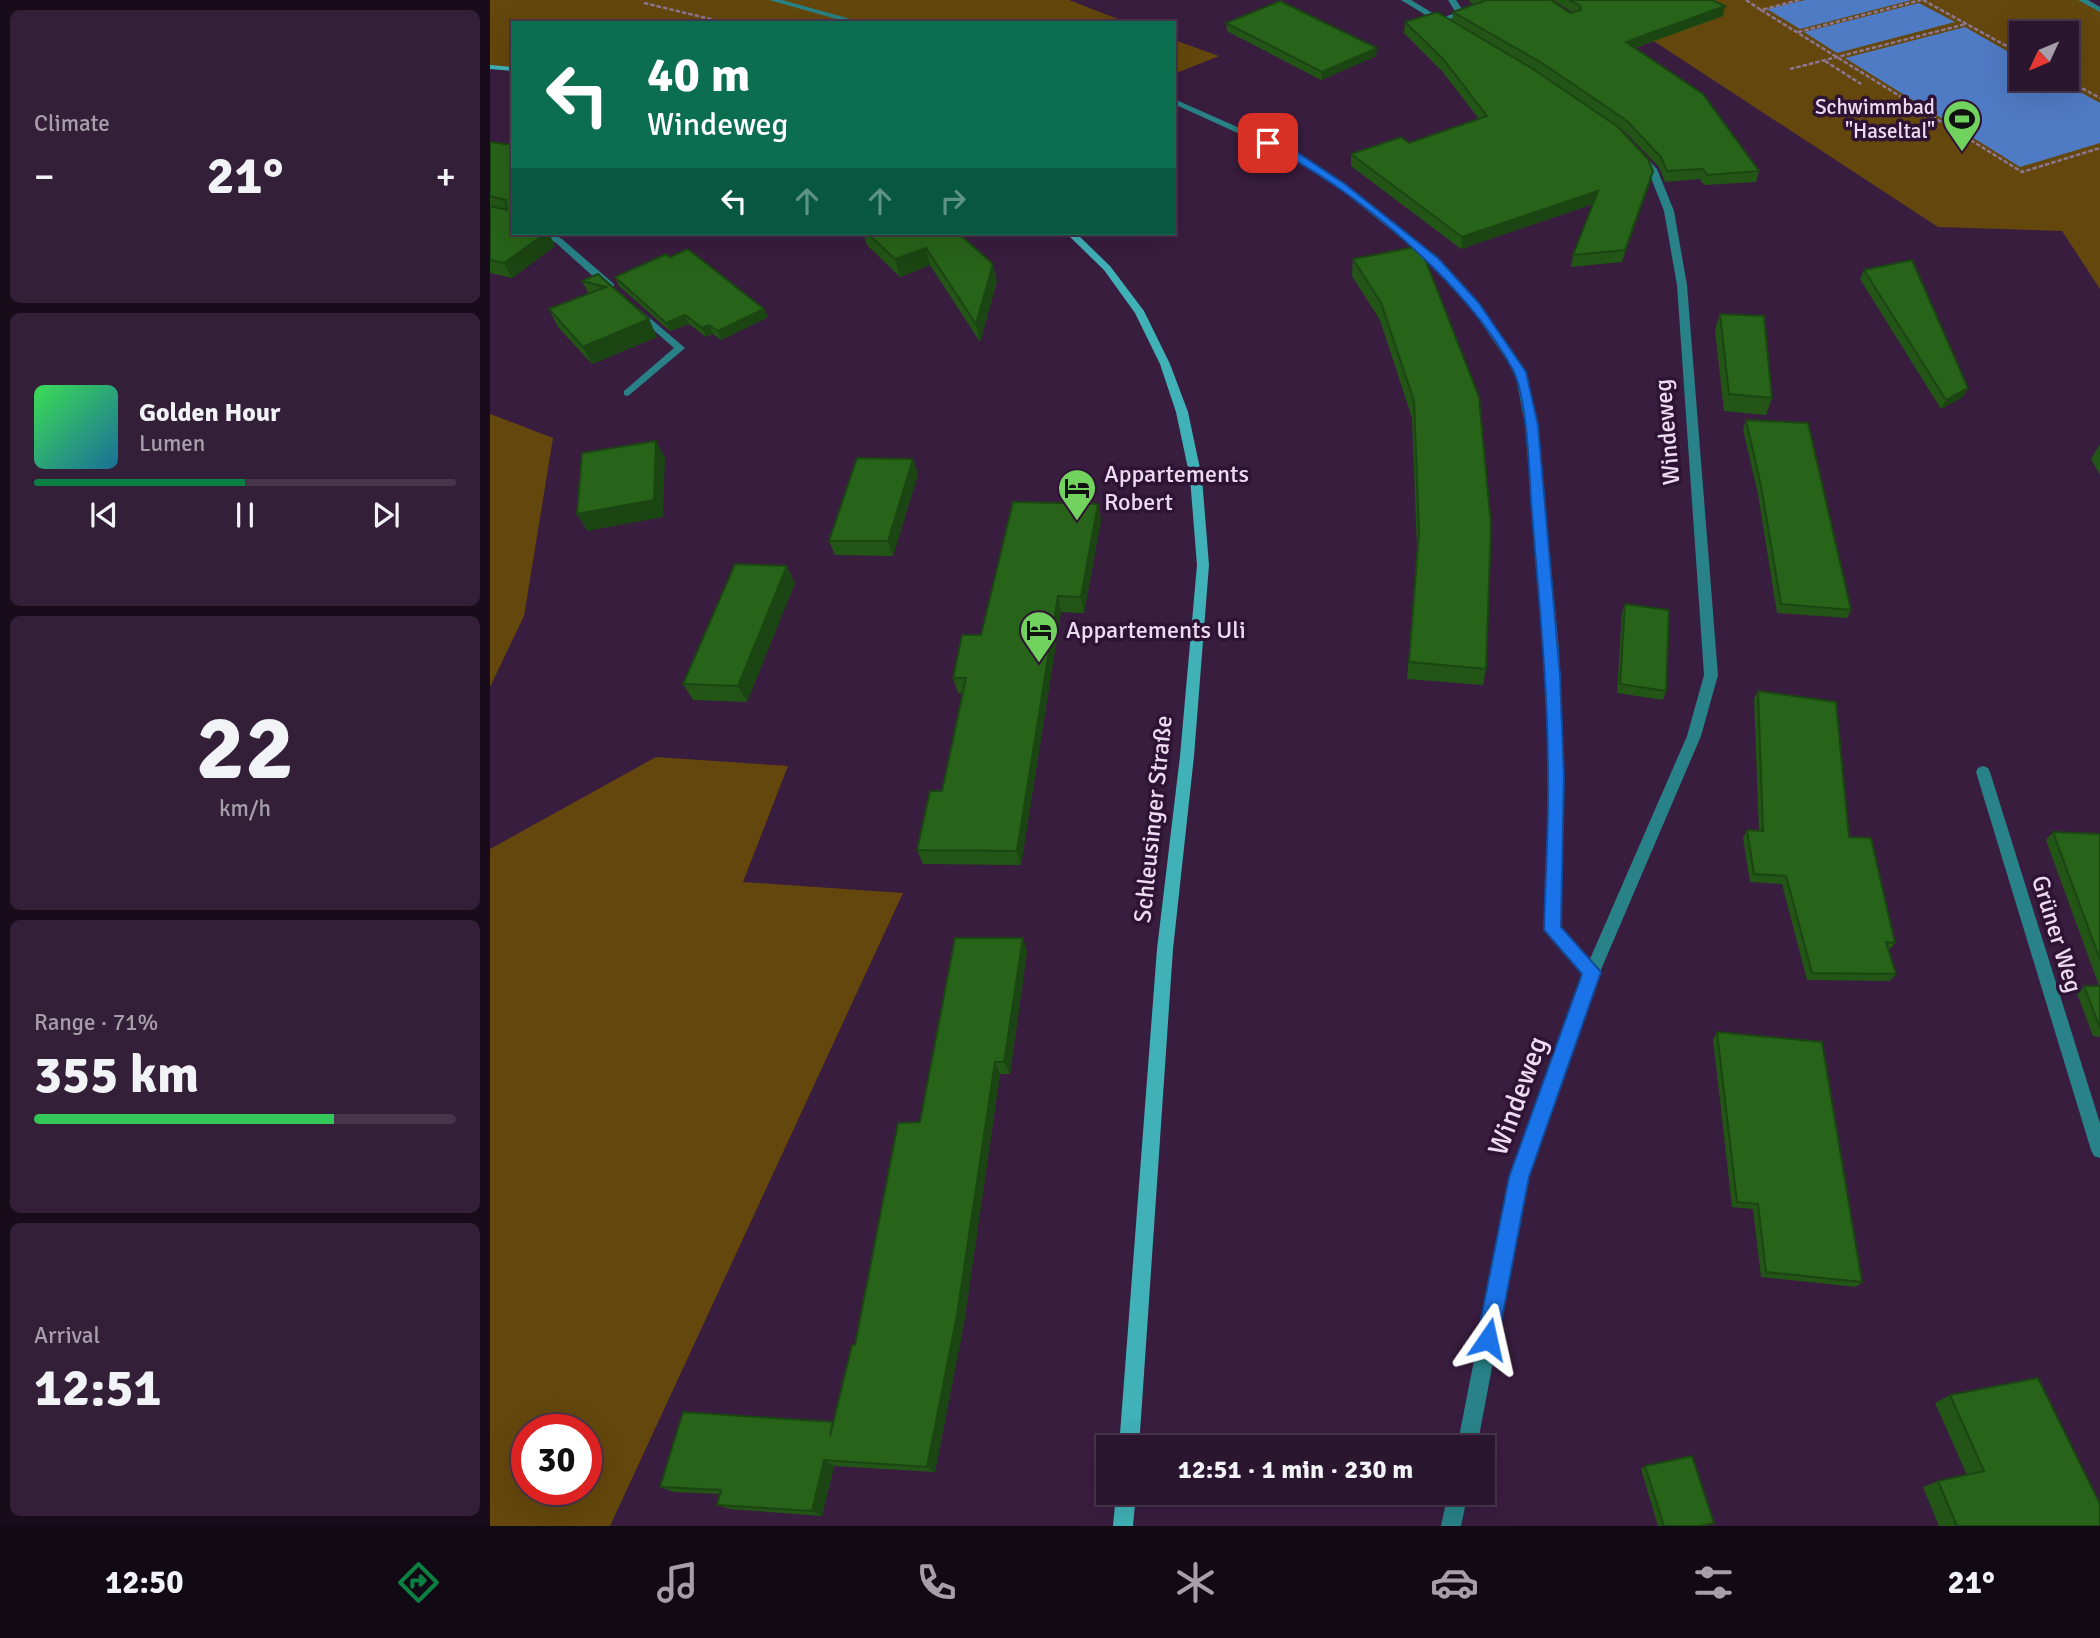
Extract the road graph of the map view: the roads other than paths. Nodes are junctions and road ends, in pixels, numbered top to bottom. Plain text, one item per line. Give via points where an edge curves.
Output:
1 (773, 0) edge
2 (1405, 0) edge
3 (1452, 0) edge
4 (2082, 0) edge
5 (2100, 10) edge
6 (853, 21) edge
7 (1441, 21) junction
8 (1453, 28) edge
9 (490, 67) edge
10 (511, 69) edge
11 (1176, 102) edge
12 (1628, 143) edge
13 (548, 235) edge
14 (1073, 235) edge
15 (619, 295) edge
16 (629, 303) edge
17 (628, 393) dead end
18 (1983, 772) dead end
19 (1592, 972) junction
20 (2100, 1150) edge
21 (1130, 1435) edge
22 (1469, 1435) edge
23 (1125, 1505) edge
24 (1455, 1505) edge
25 (1123, 1526) edge
26 (1451, 1526) edge

1 - 6 street
2 - 7 street
3 - 7 street via 1461,14
4 - 5 street
7 - 8 street
9 - 10 main road
11 - 19 street via 1292,154 1342,186 1434,260 1475,306 1520,372 1531,425 1552,650 1556,776 1552,930
12 - 19 street, Windeweg via 1652,169 1669,211 1682,285 1711,675 1694,736
13 - 15 street
14 - 21 main road, Schleusinger Straße via 1107,268 1140,313 1165,364 1182,412 1196,478 1203,565 1165,949
16 - 17 street via 680,348
18 - 20 street, Grüner Weg
19 - 22 street, Windeweg via 1519,1177
23 - 25 main road
24 - 26 street

